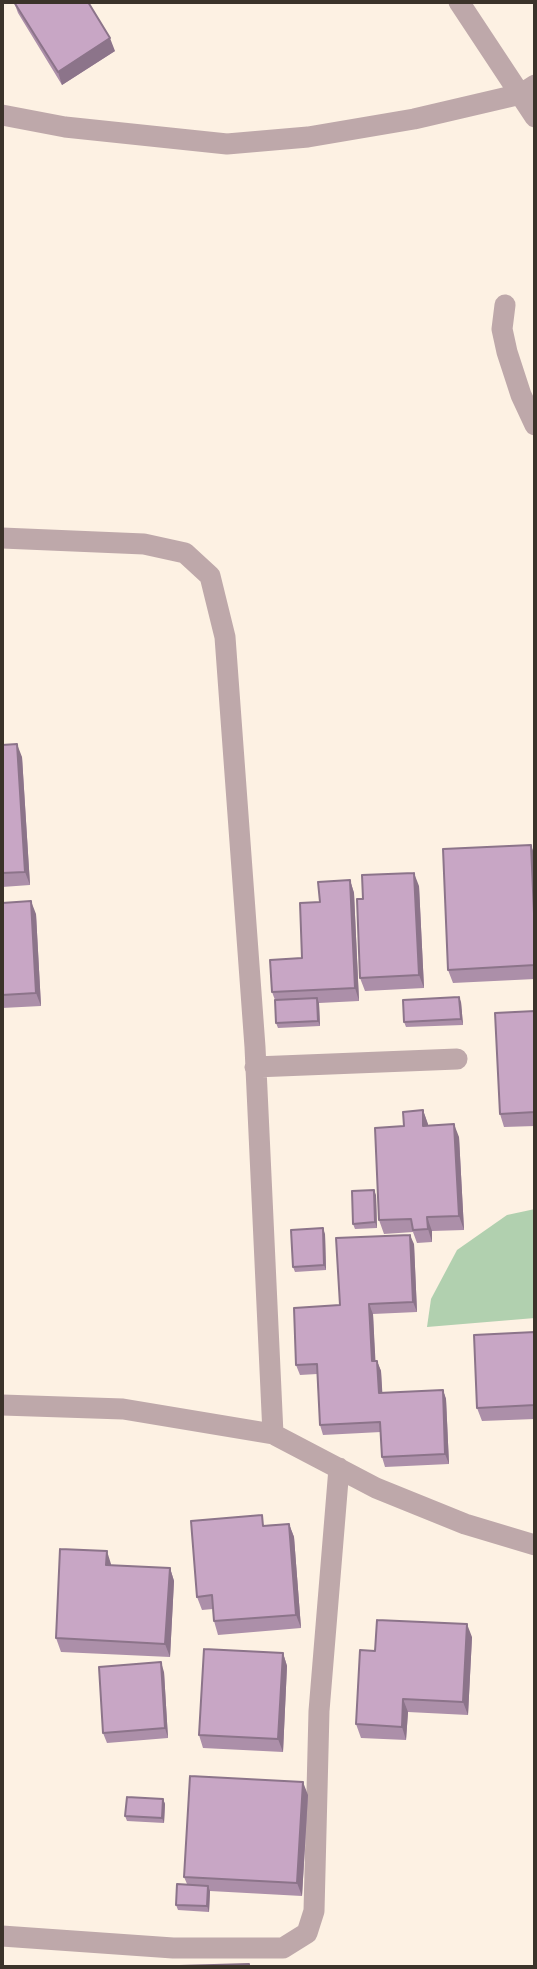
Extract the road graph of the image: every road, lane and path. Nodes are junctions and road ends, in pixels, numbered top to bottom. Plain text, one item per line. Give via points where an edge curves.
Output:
1 (459, 2) edge
2 (528, 90) edge
3 (2, 115) edge
4 (535, 117) edge
5 (505, 305) dead end
6 (535, 425) edge
7 (2, 538) edge
8 (457, 1059) dead end
9 (255, 1067) junction
10 (2, 1405) edge
11 (272, 1434) junction
12 (339, 1468) junction
13 (535, 1545) edge
14 (2, 1936) edge

1 - 2 street
2 - 3 street via 414,119 308,137 227,144 65,127
2 - 4 street
5 - 6 street via 502,329 507,352
7 - 9 street via 144,544 185,553 210,576 225,637
8 - 9 street
9 - 11 street
10 - 11 street via 123,1409
11 - 12 street
12 - 13 street via 465,1524
12 - 14 street via 319,1711 314,1911 307,1933 283,1948 173,1948

